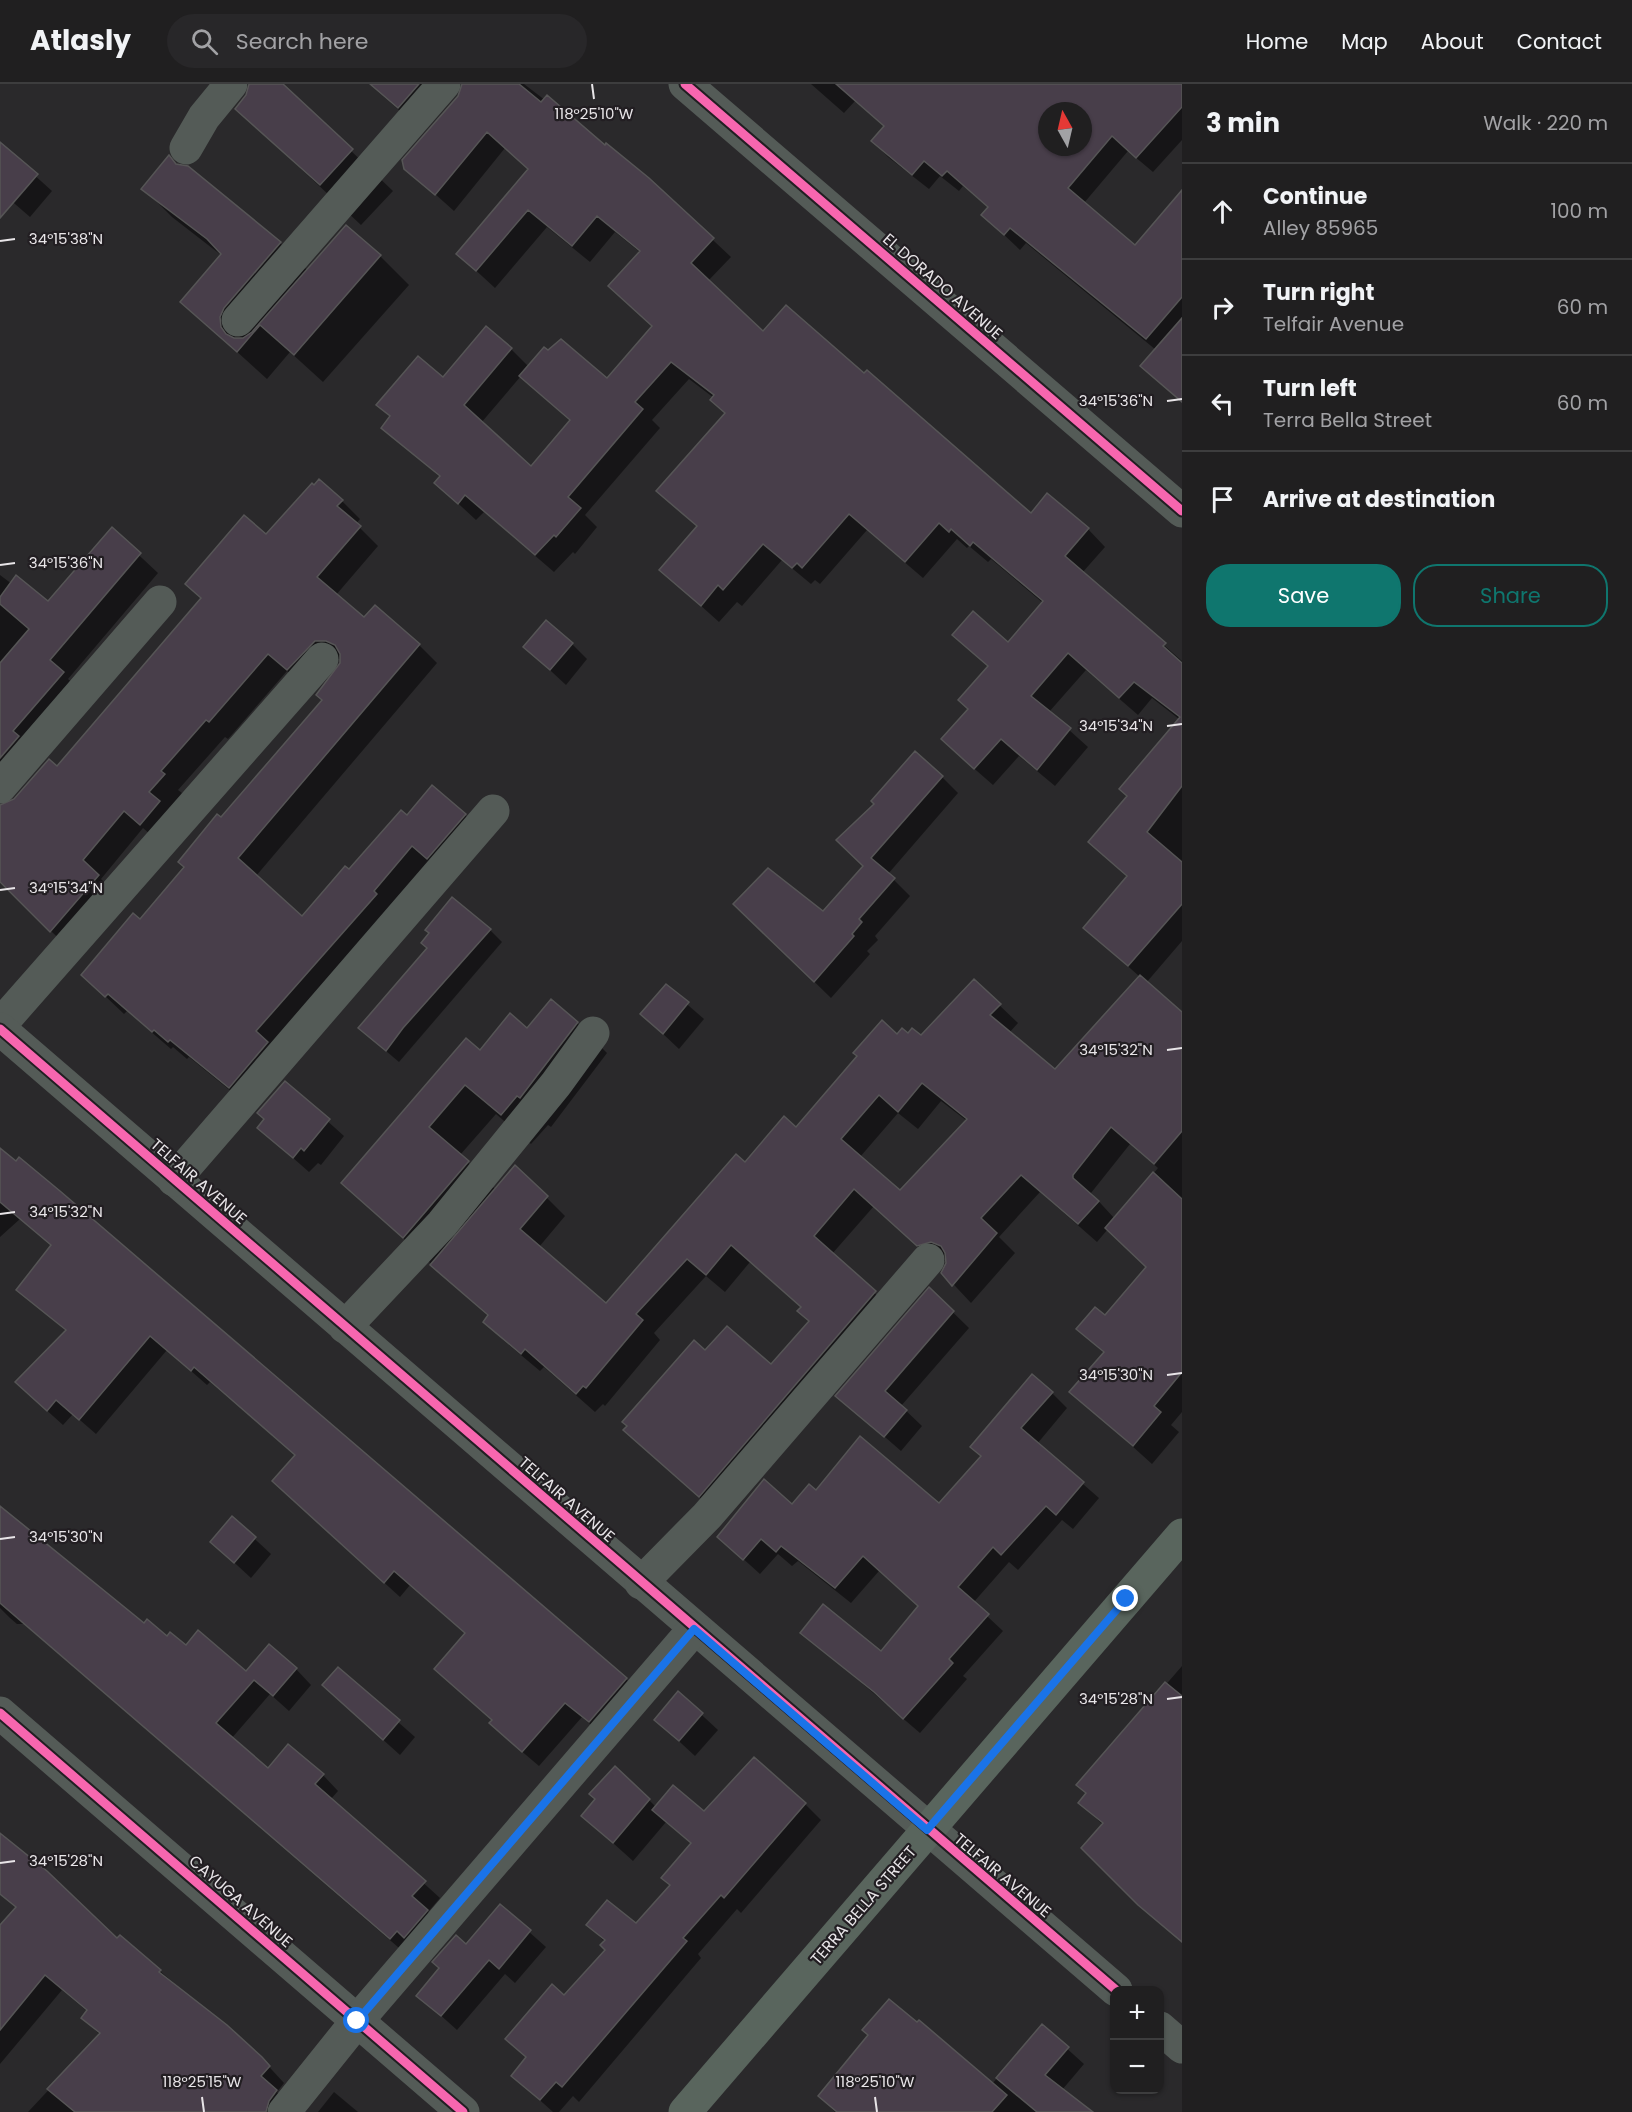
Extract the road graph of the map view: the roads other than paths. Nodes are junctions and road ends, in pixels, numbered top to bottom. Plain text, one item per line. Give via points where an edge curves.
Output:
1 (231, 84) edge
2 (444, 84) edge
3 (686, 84) edge
4 (186, 148) dead end
5 (238, 320) dead end
6 (1182, 511) edge
7 (322, 659) dead end
8 (0, 760) edge
9 (0, 787) edge
10 (493, 811) dead end
11 (0, 1027) edge
12 (593, 1033) dead end
13 (174, 1180) junction
14 (927, 1260) dead end
15 (345, 1327) junction
16 (1182, 1535) edge
17 (641, 1583) junction
18 (694, 1629) junction
19 (0, 1713) edge
20 (927, 1830) junction
21 (1111, 1986) edge
22 (357, 2021) junction
23 (1164, 2031) edge
24 (1182, 2047) edge
25 (284, 2112) edge
26 (463, 2112) edge
27 (685, 2112) edge

1 - 4 street via 204,117
2 - 5 street
3 - 6 street, EL DORADO AVENUE
7 - 11 street
8 - 9 street via 151,598
10 - 13 street
11 - 13 street, TELFAIR AVENUE
12 - 15 street via 442,1224
13 - 15 street, TELFAIR AVENUE
14 - 17 street via 707,1516
15 - 17 street, TELFAIR AVENUE
16 - 20 main road, TERRA BELLA STREET
17 - 18 street, TELFAIR AVENUE
18 - 20 street, TELFAIR AVENUE
18 - 22 street
19 - 22 street, CAYUGA AVENUE
20 - 21 street, TELFAIR AVENUE
20 - 27 main road, TERRA BELLA STREET
22 - 25 street
22 - 26 street, CAYUGA AVENUE
23 - 24 street

